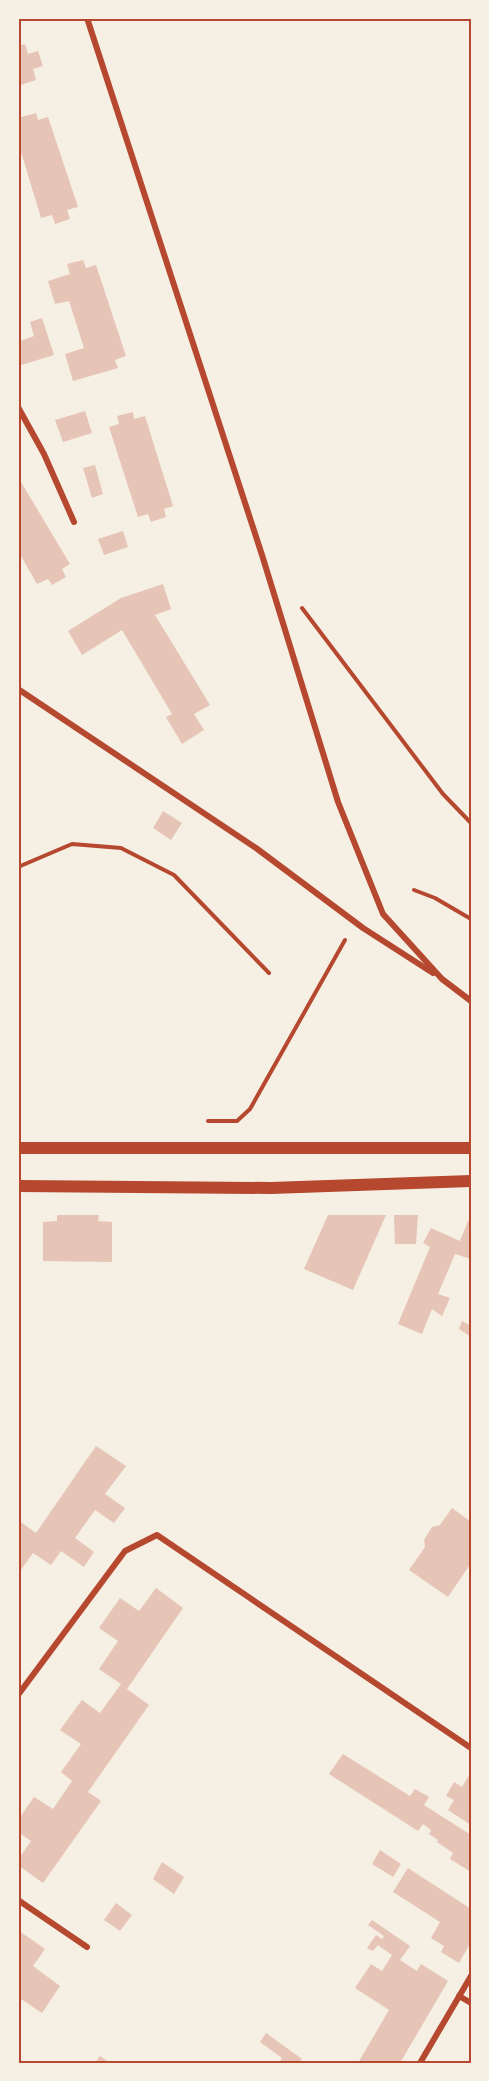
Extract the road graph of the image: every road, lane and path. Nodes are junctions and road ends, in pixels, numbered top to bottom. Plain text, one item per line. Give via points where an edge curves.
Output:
1 (87, 18) edge
2 (18, 407) edge
3 (74, 522) dead end
4 (297, 601) dead end
5 (18, 689) edge
6 (471, 824) edge
7 (18, 867) edge
8 (414, 890) dead end
9 (471, 919) edge
10 (349, 936) dead end
11 (269, 973) dead end
12 (442, 979) junction
13 (471, 1001) edge
14 (250, 1109) dead end
15 (18, 1148) edge
16 (471, 1148) edge
17 (471, 1181) edge
18 (18, 1186) edge
19 (18, 1695) edge
20 (471, 1748) edge
21 (18, 1900) edge
22 (87, 1947) dead end
23 (471, 1976) edge
24 (459, 1996) junction
25 (471, 2003) edge
26 (420, 2063) edge

1 - 12 street via 338,802 383,914
2 - 3 street
4 - 6 path via 443,794
5 - 12 street via 256,848 363,928
7 - 11 path via 72,844 121,848 174,875
8 - 9 path
10 - 14 path via 340,944
12 - 13 street
15 - 16 main road
17 - 18 main road via 272,1188
19 - 20 street via 125,1551 157,1535
21 - 22 street
23 - 24 street
24 - 25 street
24 - 26 street

